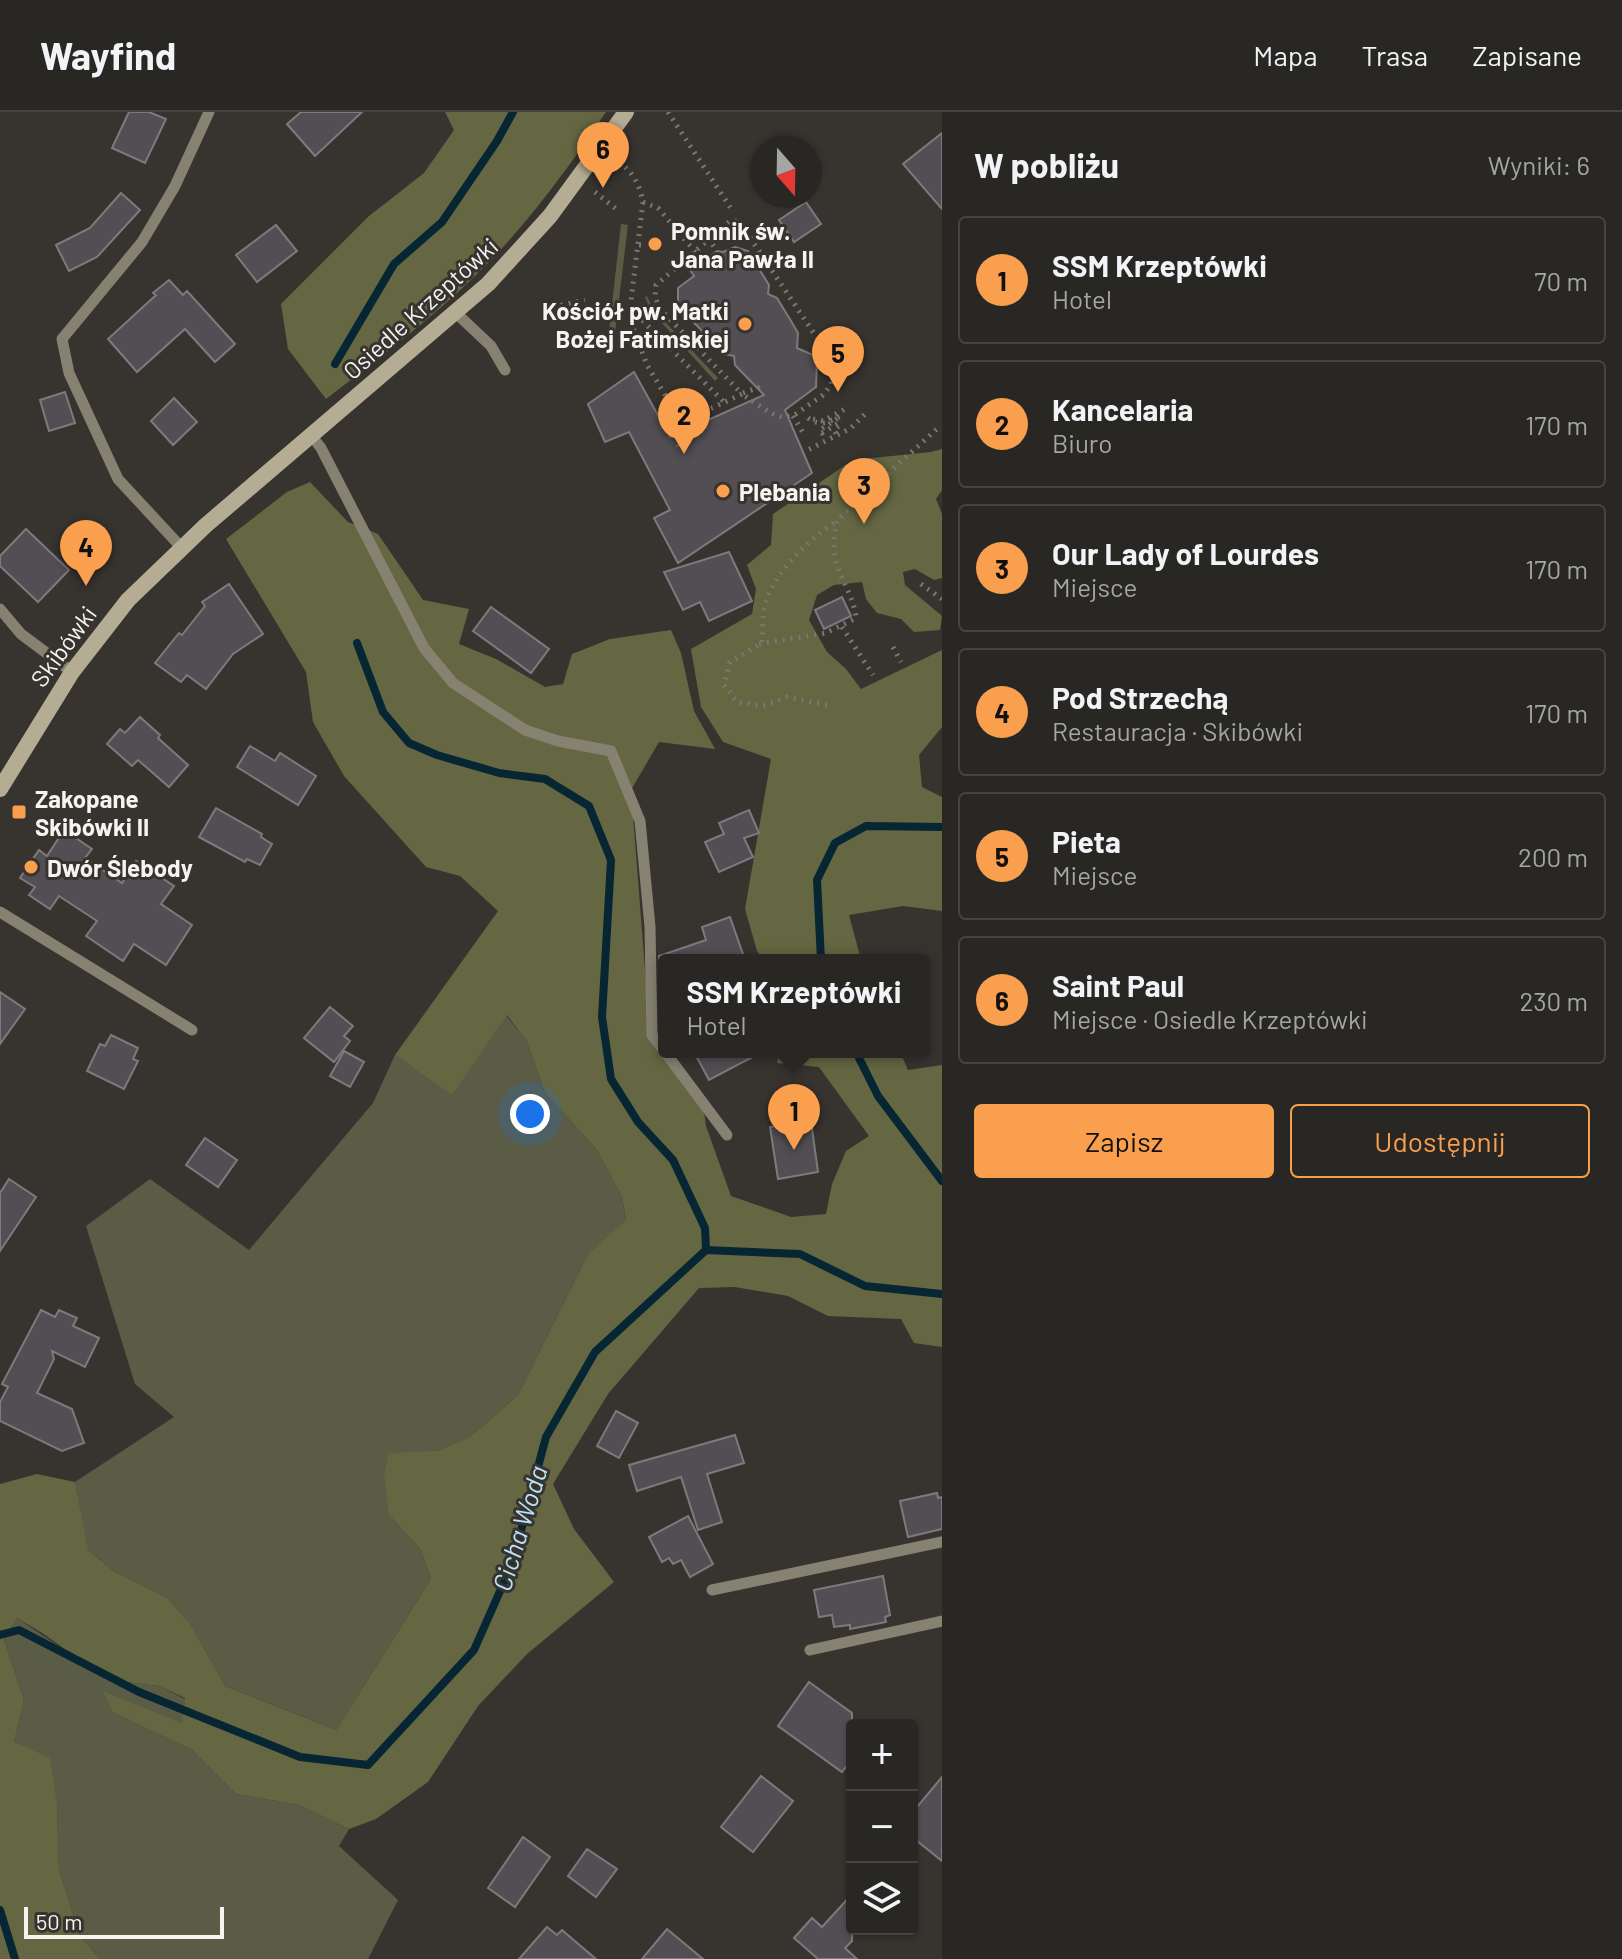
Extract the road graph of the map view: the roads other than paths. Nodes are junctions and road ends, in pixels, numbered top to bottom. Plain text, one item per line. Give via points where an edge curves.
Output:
1 (209, 112) edge
2 (626, 112) edge
3 (456, 313) junction
4 (505, 370) dead end
5 (311, 435) junction
6 (219, 514) joint
7 (181, 547) junction
8 (0, 609) edge
9 (72, 672) junction
10 (0, 789) edge
11 (0, 912) edge
12 (192, 1030) dead end
13 (658, 1043) edge
14 (669, 1058) edge
15 (727, 1135) dead end
16 (942, 1542) edge
17 (712, 1590) dead end
18 (942, 1621) edge
19 (810, 1650) dead end

1 - 7 lane via 142,242 62,339 69,373 118,479
2 - 3 main road, Osiedle Krzeptówki via 532,237
3 - 4 lane via 491,346
3 - 5 main road, Osiedle Krzeptówki
5 - 6 main road, Osiedle Krzeptówki
5 - 13 lane via 424,648 453,683 525,730 611,751 640,821 650,927 652,1035
6 - 7 main road, Skibówki
7 - 9 main road, Skibówki via 128,600
8 - 9 lane via 21,634
9 - 10 main road, Skibówki
11 - 12 lane
14 - 15 lane
16 - 17 lane
18 - 19 lane

